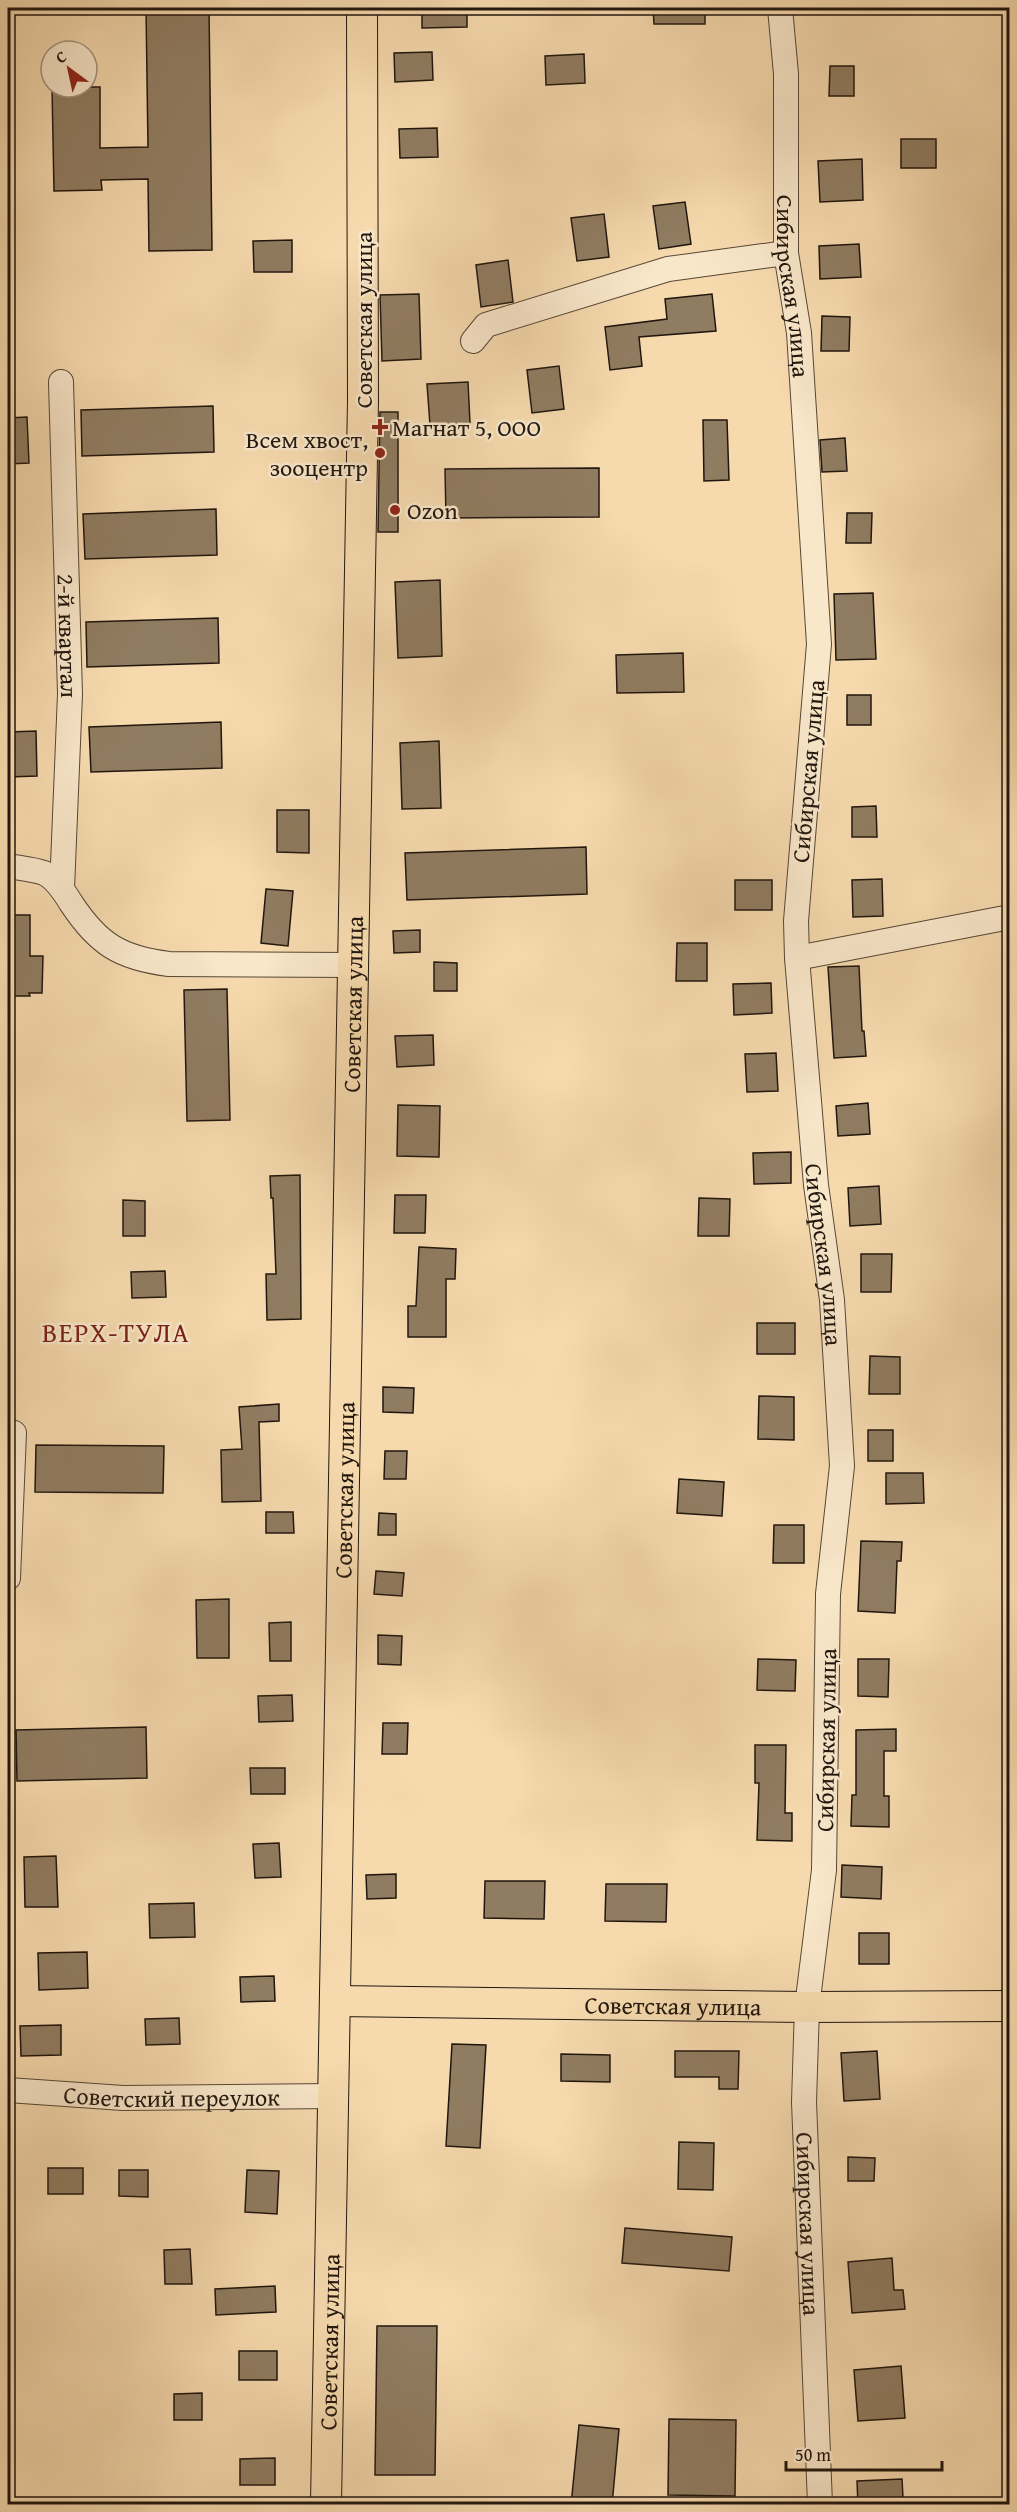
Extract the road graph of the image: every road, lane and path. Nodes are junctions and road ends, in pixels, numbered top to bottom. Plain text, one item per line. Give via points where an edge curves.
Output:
1 (362, 8) edge
2 (780, 8) edge
3 (786, 253) junction
4 (473, 341) dead end
5 (61, 382) dead end
6 (8, 866) edge
7 (62, 889) junction
8 (1010, 917) edge
9 (797, 958) junction
10 (353, 965) junction
11 (14, 1432) dead end
12 (8, 1578) edge
13 (334, 2001) junction
14 (1010, 2006) edge
15 (807, 2007) junction
16 (8, 2090) edge
17 (334, 2096) junction
18 (326, 2505) edge
19 (820, 2505) edge

1 - 10 main road, Советская улица via 364,339
2 - 3 street, Сибирская улица via 786,74
3 - 4 street via 668,268 486,325
3 - 9 street, Сибирская улица via 799,333 819,644 796,921
5 - 7 street, 2-й квартал via 70,694
6 - 7 street via 45,873
7 - 10 street via 84,923 109,946 140,960 168,964
8 - 9 street
9 - 15 street, Сибирская улица via 816,1185 832,1300 842,1466 828,1594 824,1870
10 - 13 main road, Советская улица
11 - 12 street
13 - 15 main road, Советская улица
13 - 17 main road, Советская улица
14 - 15 main road, Советская улица
15 - 19 street, Сибирская улица via 804,2102
16 - 17 street, Советский переулок via 123,2098
17 - 18 main road, Советская улица

